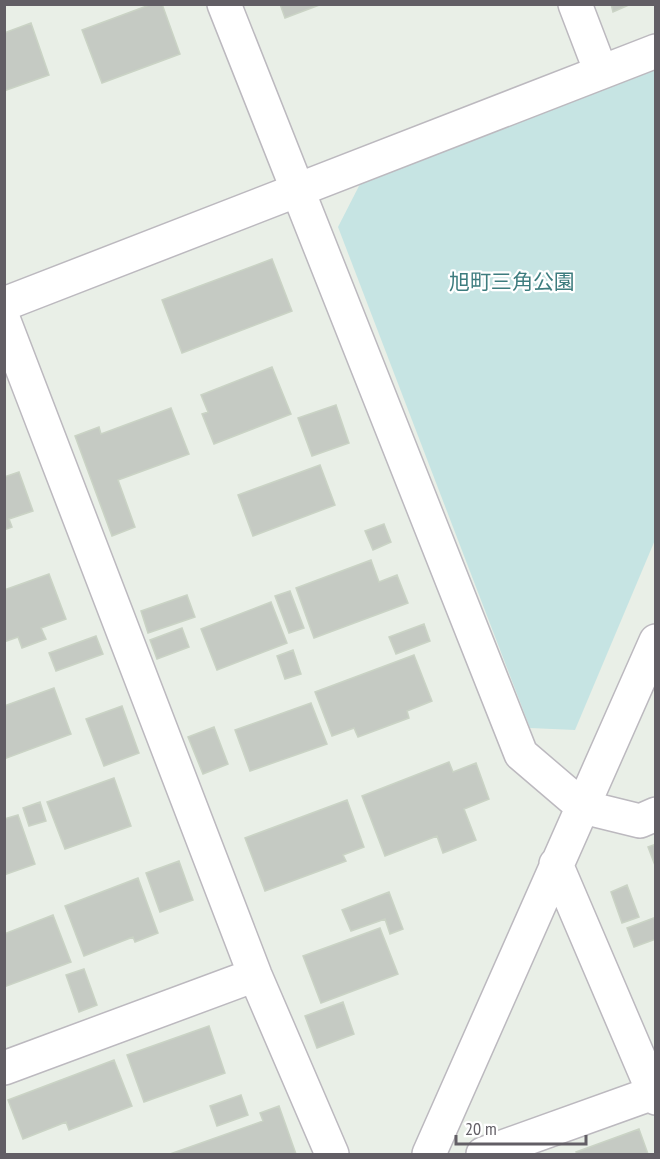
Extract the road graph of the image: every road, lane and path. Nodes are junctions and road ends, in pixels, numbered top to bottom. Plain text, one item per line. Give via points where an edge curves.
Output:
1 (224, 4) edge
2 (575, 4) edge
3 (656, 51) edge
4 (601, 72) junction
5 (297, 192) junction
6 (4, 304) edge
7 (4, 321) edge
8 (656, 641) edge
9 (583, 807) junction
10 (656, 814) edge
11 (556, 864) junction
12 (255, 975) junction
13 (4, 1068) edge
14 (655, 1095) edge
15 (332, 1155) edge
16 (429, 1155) edge
17 (483, 1155) edge

1 - 5 street
2 - 4 street
3 - 4 street
4 - 5 street
5 - 6 street
5 - 9 street via 521,754
7 - 12 street
8 - 9 street
9 - 10 street via 639,821
9 - 11 street
11 - 14 street
11 - 16 street
12 - 13 street
12 - 15 street
14 - 17 street

